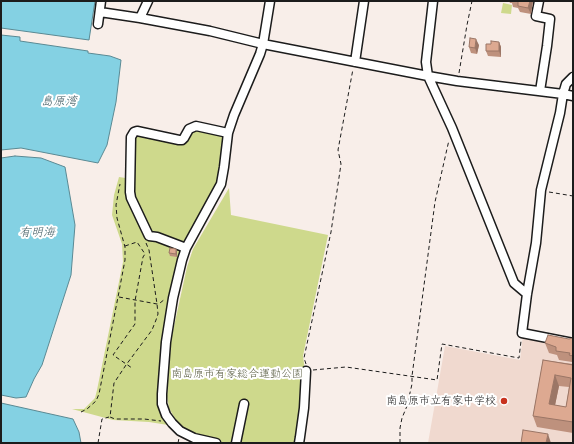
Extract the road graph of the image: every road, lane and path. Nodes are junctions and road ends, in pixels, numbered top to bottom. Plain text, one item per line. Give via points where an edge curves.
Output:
1 (101, 1) edge
2 (148, 1) edge
3 (270, 1) edge
4 (364, 1) edge
5 (433, 1) edge
6 (472, 1) edge
7 (539, 1) edge
8 (100, 12) junction
9 (140, 18) junction
10 (98, 24) dead end
11 (263, 44) junction
12 (354, 62) junction
13 (428, 76) junction
14 (573, 77) edge
15 (457, 81) junction
16 (540, 91) junction
17 (563, 94) junction
18 (573, 96) edge
19 (452, 128) junction
20 (228, 133) junction
21 (120, 184) dead end
22 (541, 190) junction
23 (573, 196) edge
24 (144, 239) dead end
25 (125, 247) junction
26 (186, 248) junction
27 (527, 294) junction
28 (118, 297) junction
29 (173, 298) junction
30 (135, 301) junction
31 (157, 304) junction
32 (522, 333) junction
33 (573, 343) edge
34 (126, 365) junction
35 (132, 368) dead end
36 (306, 371) junction
37 (412, 376) junction
38 (244, 404) dead end
39 (81, 412) dead end
40 (110, 417) junction
41 (172, 423) junction
42 (98, 443) edge
43 (216, 443) edge
44 (236, 443) edge
45 (299, 443) edge
46 (400, 443) edge

1 - 8 street
2 - 9 street
3 - 11 street
4 - 12 street
5 - 13 street via 426,62
6 - 15 path
7 - 16 street via 536,16 550,19
8 - 9 street
8 - 10 street
9 - 11 street
11 - 12 street
11 - 20 street
12 - 13 street
12 - 36 path via 338,150 341,164 331,232 304,358
13 - 15 street
13 - 19 street
14 - 17 street via 566,84
15 - 16 street
16 - 17 street
17 - 18 street
17 - 22 street
19 - 27 street via 514,283
19 - 37 path via 435,202
20 - 26 street via 221,184
20 - 26 street via 196,126 189,129 182,140 137,131 131,137 131,198 149,236
21 - 25 path via 116,205 117,218
22 - 23 path
22 - 27 street via 536,243
24 - 31 path via 149,250
25 - 28 path
25 - 30 path via 137,242 145,254
26 - 29 street
27 - 32 street
28 - 30 path
28 - 39 path via 96,401
29 - 31 path via 166,298
29 - 41 street via 162,394 162,404
30 - 31 path
30 - 34 path via 136,324 113,355
31 - 34 path via 158,314 152,330
32 - 33 street
32 - 37 path via 519,358 442,344 437,380
34 - 35 path
34 - 40 path via 114,383
36 - 37 path via 346,367
36 - 45 street
37 - 46 path via 400,428
38 - 44 street
40 - 41 path
40 - 42 path via 102,419
41 - 43 street via 180,431 194,438

